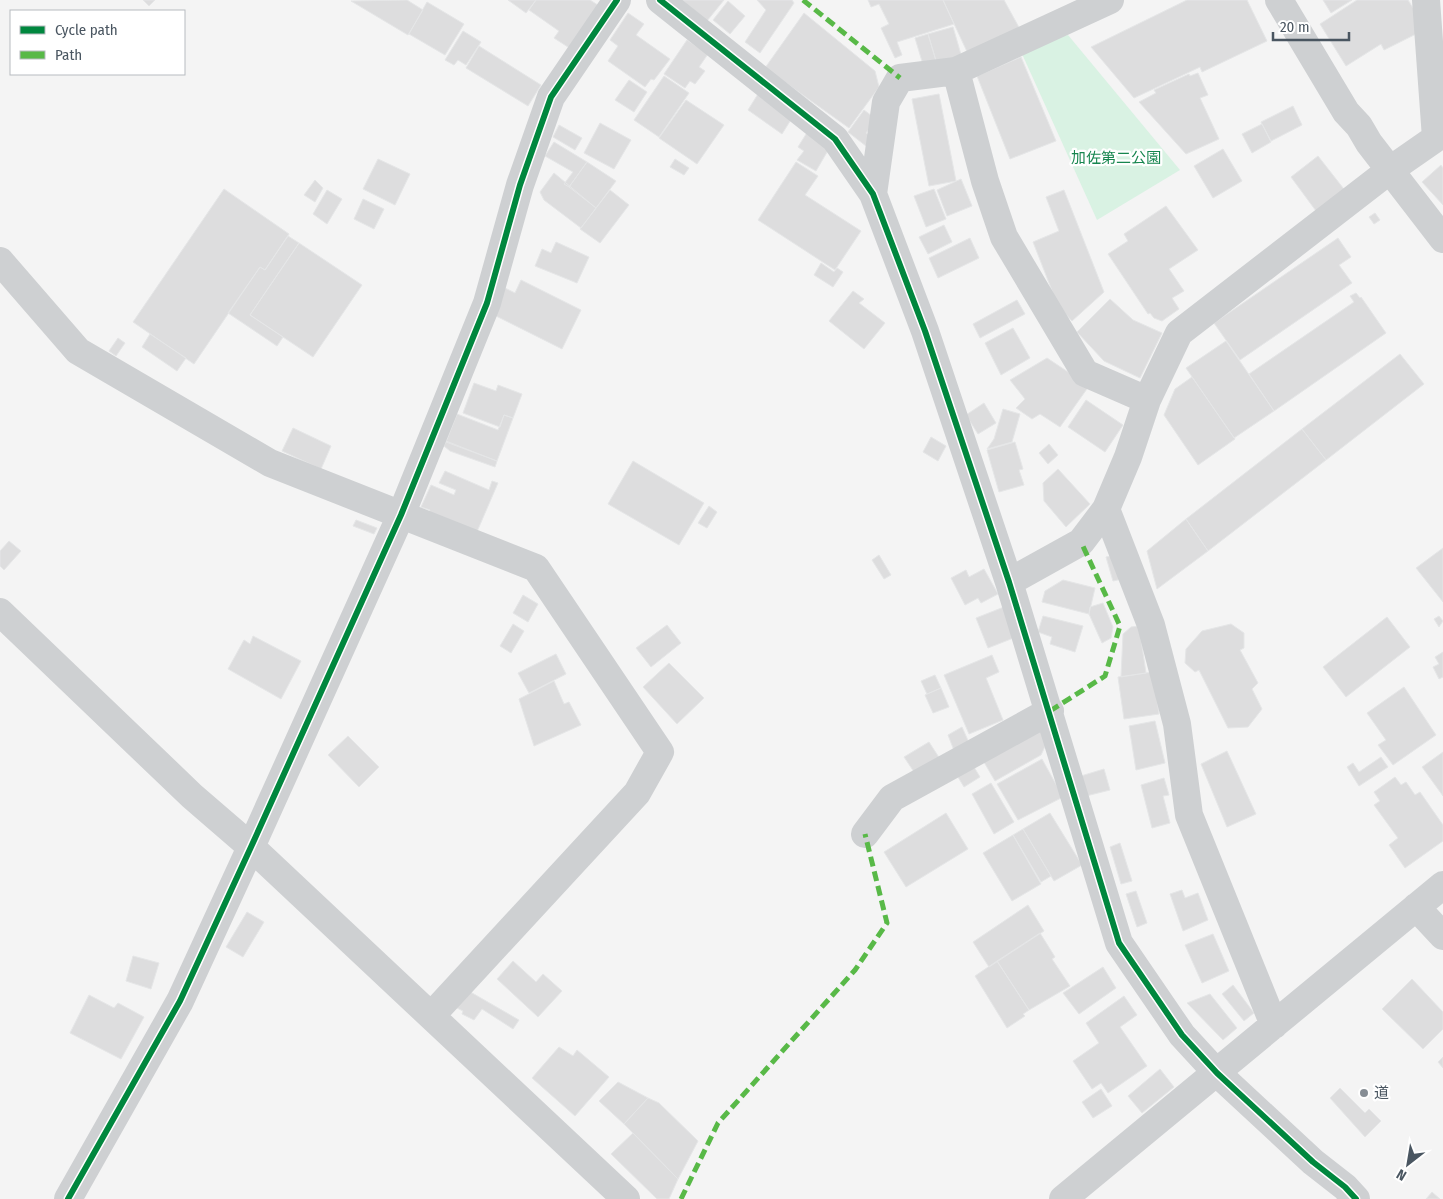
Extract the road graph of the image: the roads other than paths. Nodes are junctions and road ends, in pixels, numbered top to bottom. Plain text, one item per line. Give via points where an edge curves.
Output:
1 (617, 0) edge
2 (660, 0) edge
3 (1110, 0) edge
4 (1279, 0) edge
5 (1426, 0) edge
6 (1437, 66) edge
7 (956, 71) junction
8 (1390, 170) junction
9 (873, 194) junction
10 (1443, 239) edge
11 (0, 261) edge
12 (1147, 400) junction
13 (1106, 509) junction
14 (401, 515) junction
15 (1009, 582) junction
16 (0, 612) edge
17 (1050, 711) junction
18 (864, 834) dead end
19 (251, 847) junction
20 (1443, 885) edge
21 (1416, 907) junction
22 (1443, 936) edge
23 (430, 1016) junction
24 (1274, 1025) junction
25 (1217, 1073) junction
26 (68, 1199) edge
27 (626, 1199) edge
28 (1063, 1199) edge
29 (1356, 1199) edge

1 - 14 street via 551,97 520,186 487,303
2 - 9 street via 835,139
3 - 7 street
4 - 8 street via 1346,112 1360,126
5 - 6 street
6 - 8 street via 1436,138
7 - 9 street via 900,78 886,102
7 - 12 street via 985,181 1010,246 1085,374
8 - 10 street
8 - 12 street via 1179,333
9 - 15 street via 924,331
11 - 14 street via 78,351 270,463
12 - 13 street
13 - 15 street via 1081,542
13 - 24 street via 1151,625 1177,724 1189,814
14 - 19 street
14 - 23 street via 536,568 660,752 637,792
15 - 17 street
16 - 19 street via 192,796
17 - 18 street via 892,798
17 - 25 street via 1119,943 1182,1035
19 - 23 street
19 - 26 street via 180,1001
20 - 21 street
21 - 22 street
21 - 24 street
23 - 27 street
24 - 25 street
25 - 28 street
25 - 29 street

